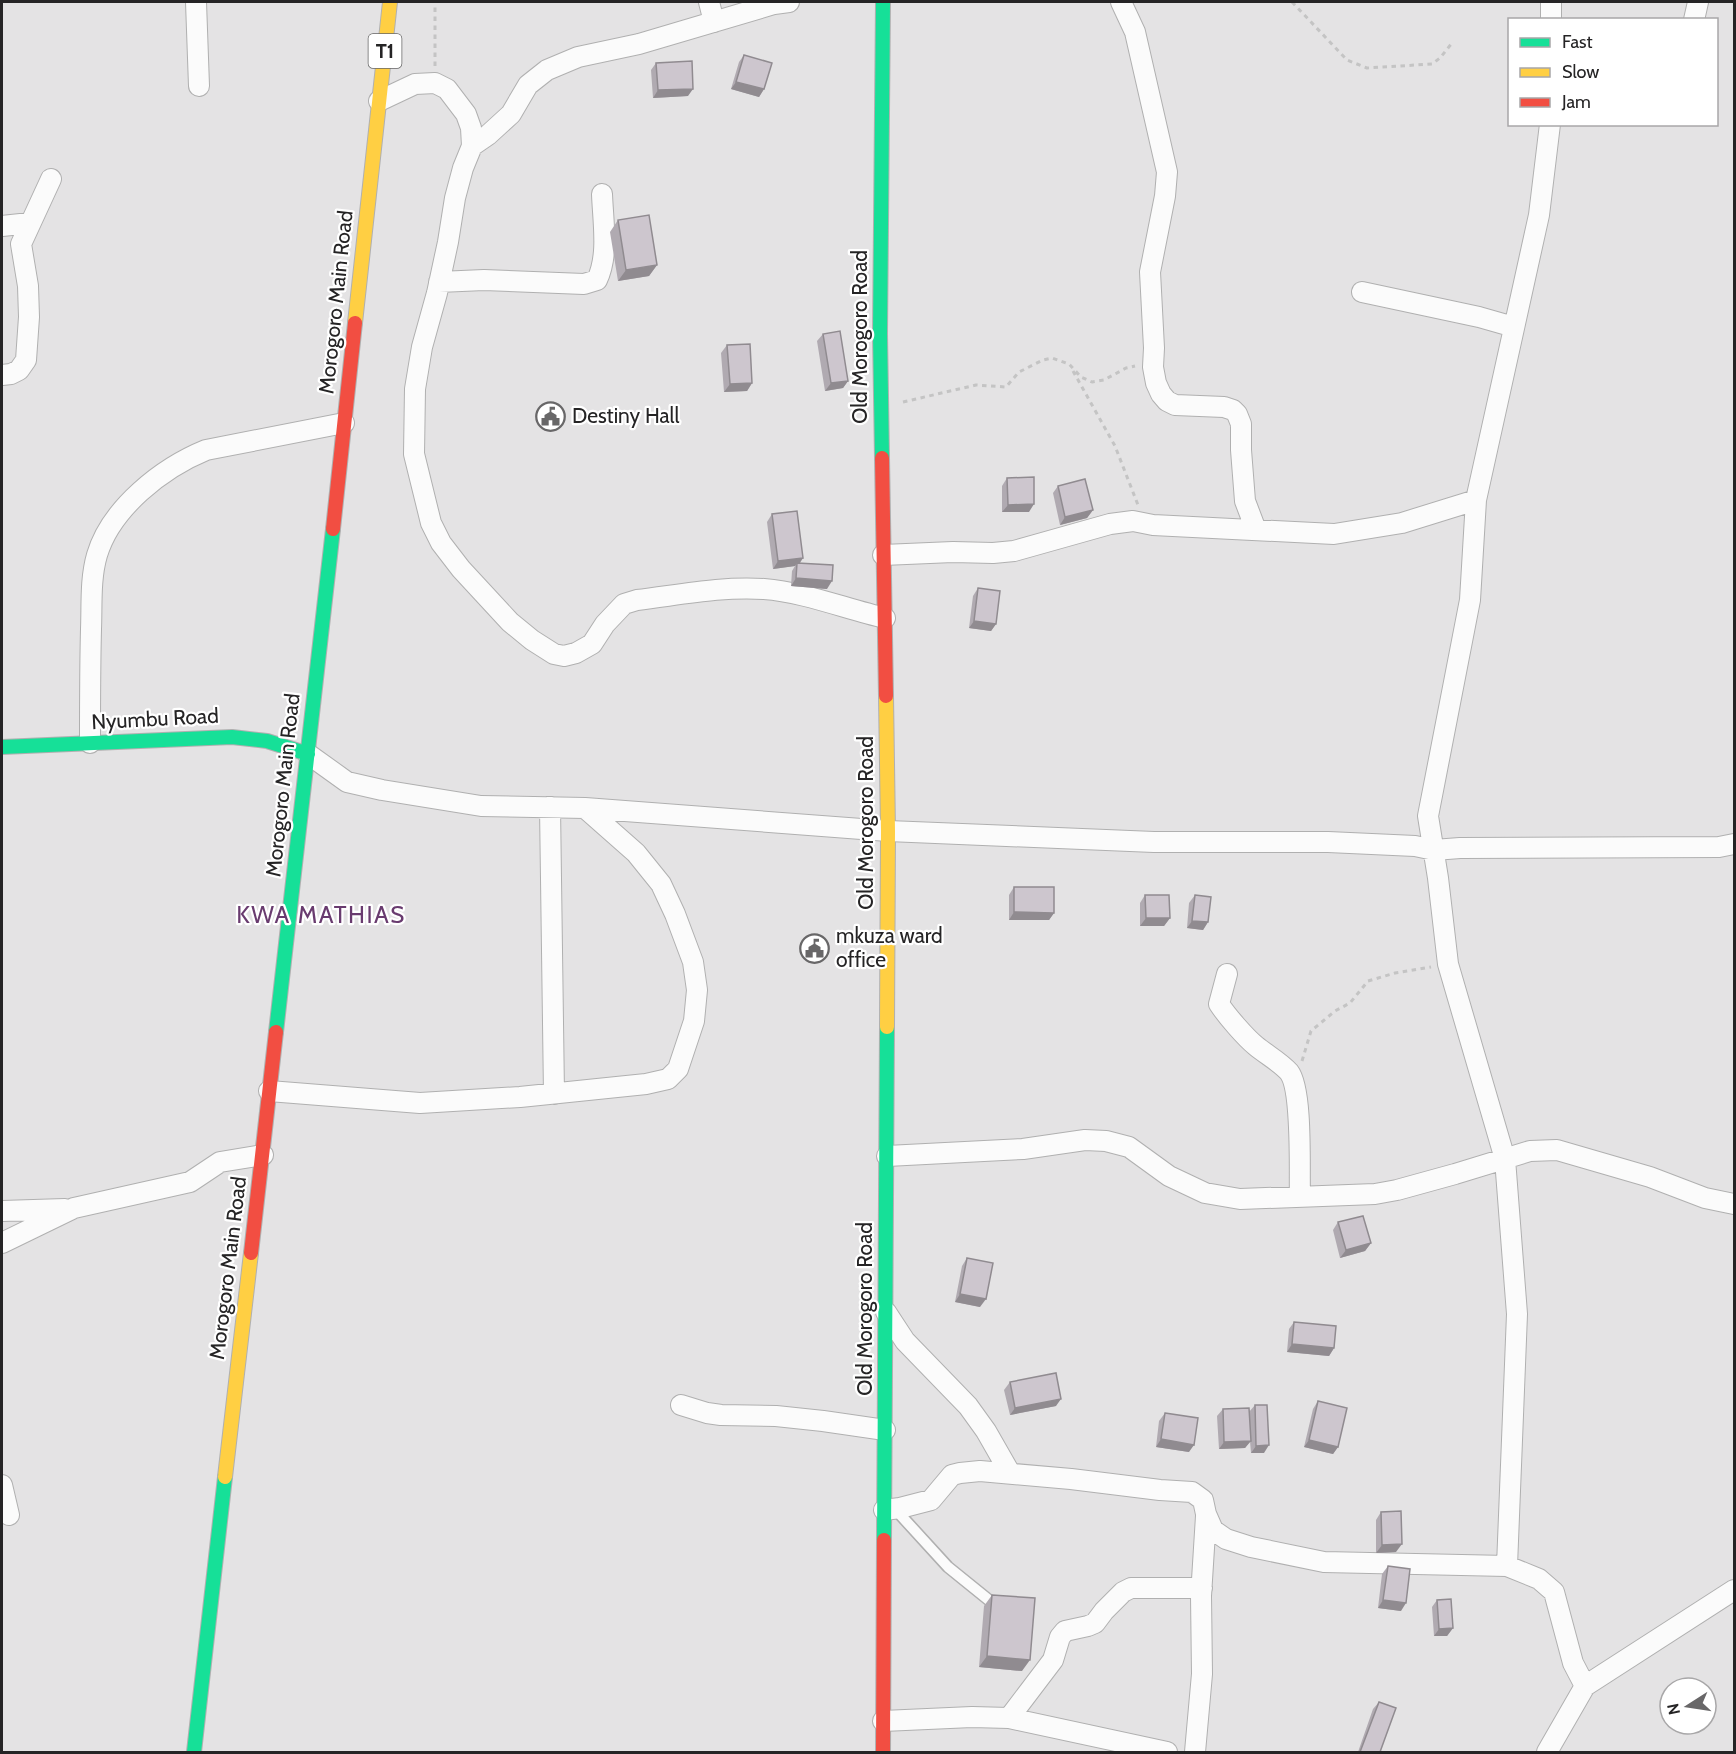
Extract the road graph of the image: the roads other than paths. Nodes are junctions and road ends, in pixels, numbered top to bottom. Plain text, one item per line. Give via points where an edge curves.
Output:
1 (196, 2) edge
2 (390, 2) edge
3 (709, 2) edge
4 (789, 2) edge
5 (883, 2) edge
6 (1121, 2) edge
7 (1551, 2) edge
8 (1698, 2) edge
9 (1551, 18) edge
10 (1694, 18) edge
11 (714, 22) junction
12 (199, 86) dead end
13 (379, 101) junction
14 (1551, 126) edge
15 (472, 146) junction
16 (51, 179) dead end
17 (602, 194) dead end
18 (30, 223) junction
19 (2, 226) edge
20 (439, 282) junction
21 (1362, 292) dead end
22 (1514, 327) junction
23 (2, 375) edge
24 (344, 423) junction
25 (1476, 500) junction
26 (1256, 530) junction
27 (883, 555) junction
28 (885, 618) junction
29 (90, 743) junction
30 (2, 747) edge
31 (308, 754) junction
32 (550, 807) junction
33 (585, 808) junction
34 (888, 831) junction
35 (1734, 844) edge
36 (1424, 848) junction
37 (1227, 974) dead end
38 (269, 1091) junction
39 (554, 1094) junction
40 (262, 1155) junction
41 (887, 1156) junction
42 (1505, 1159) junction
43 (1300, 1197) junction
44 (1734, 1204) edge
45 (74, 1208) junction
46 (2, 1211) edge
47 (2, 1243) edge
48 (886, 1312) junction
49 (681, 1406) dead end
50 (885, 1430) junction
51 (1010, 1473) junction
52 (2, 1485) edge
53 (890, 1509) junction
54 (1206, 1514) junction
55 (9, 1515) dead end
56 (1507, 1566) junction
57 (1202, 1588) junction
58 (1734, 1590) edge
59 (995, 1605) edge
60 (1585, 1686) junction
61 (1010, 1718) junction
62 (882, 1721) junction
63 (194, 1752) edge
64 (883, 1752) edge
65 (1167, 1752) edge
66 (1195, 1752) edge
67 (1547, 1752) edge

1 - 12 street
2 - 13 main road, Morogoro Main Road / T1
3 - 11 street
4 - 11 street
5 - 27 main road, Old Morogoro Road
6 - 26 street via 1135,32 1167,172 1150,272 1156,383 1167,401 1175,405 1224,407 1237,414 1245,501
7 - 9 street
8 - 10 street
11 - 15 street via 578,57 547,70 528,85 511,114
13 - 15 street via 415,84 435,82 447,89 466,114
13 - 24 main road, Morogoro Main Road / T1
14 - 22 street via 1539,215
15 - 20 street via 463,168
16 - 18 street
17 - 20 street via 604,253 597,280 584,284
18 - 19 street
18 - 23 street via 21,244 28,286 26,360 19,370
20 - 28 street via 415,389 414,454 431,523 461,569 532,640 554,654 576,653 592,644 624,604 722,589 766,589
21 - 22 street
22 - 25 street
24 - 29 street via 206,450 185,459 128,503 97,555 92,586
24 - 31 main road, Morogoro Main Road / T1
25 - 26 street via 1402,523 1334,534
25 - 36 street via 1470,600
26 - 27 street via 1153,525 1133,520 1014,551
27 - 28 main road, Old Morogoro Road
28 - 34 main road, Old Morogoro Road
29 - 30 main road, Nyumbu Road
29 - 31 main road, Nyumbu Road via 232,737 267,741
31 - 32 street via 347,782 481,806
31 - 38 main road, Morogoro Main Road / T1
32 - 33 street
32 - 39 street
33 - 34 street
33 - 39 street via 636,853 661,884 693,962 697,990 694,1021 678,1069 668,1079
34 - 36 street
34 - 41 main road, Old Morogoro Road
35 - 36 street
36 - 42 street via 1448,964
37 - 43 street via 1219,1004 1224,1012 1254,1044 1291,1074 1298,1112
38 - 39 street via 420,1103
38 - 40 main road, Morogoro Main Road / T1
40 - 45 street via 220,1162 190,1182
40 - 63 main road, Morogoro Main Road / T1
41 - 43 street via 1023,1149 1085,1140 1106,1142 1129,1147 1169,1176 1205,1193 1240,1199
41 - 48 main road, Old Morogoro Road
42 - 43 street via 1397,1190
42 - 44 street via 1530,1151 1557,1150
42 - 56 street via 1517,1314
45 - 46 street
45 - 47 street
48 - 50 main road, Old Morogoro Road
48 - 51 street via 905,1341 968,1406
49 - 50 street via 721,1415 823,1420
50 - 53 main road, Old Morogoro Road
51 - 53 street via 980,1471 952,1475 931,1500
51 - 54 street via 1192,1492 1203,1500
52 - 55 street
53 - 59 lane via 948,1567
53 - 62 main road, Old Morogoro Road
54 - 56 street via 1213,1530 1226,1539 1324,1562
54 - 57 street
56 - 60 street via 1539,1579 1554,1592 1574,1663
57 - 61 street via 1131,1588 1095,1623 1065,1631 1053,1660
57 - 66 street via 1202,1674
58 - 60 street
60 - 67 street
61 - 62 street
61 - 65 street
62 - 64 main road, Old Morogoro Road

